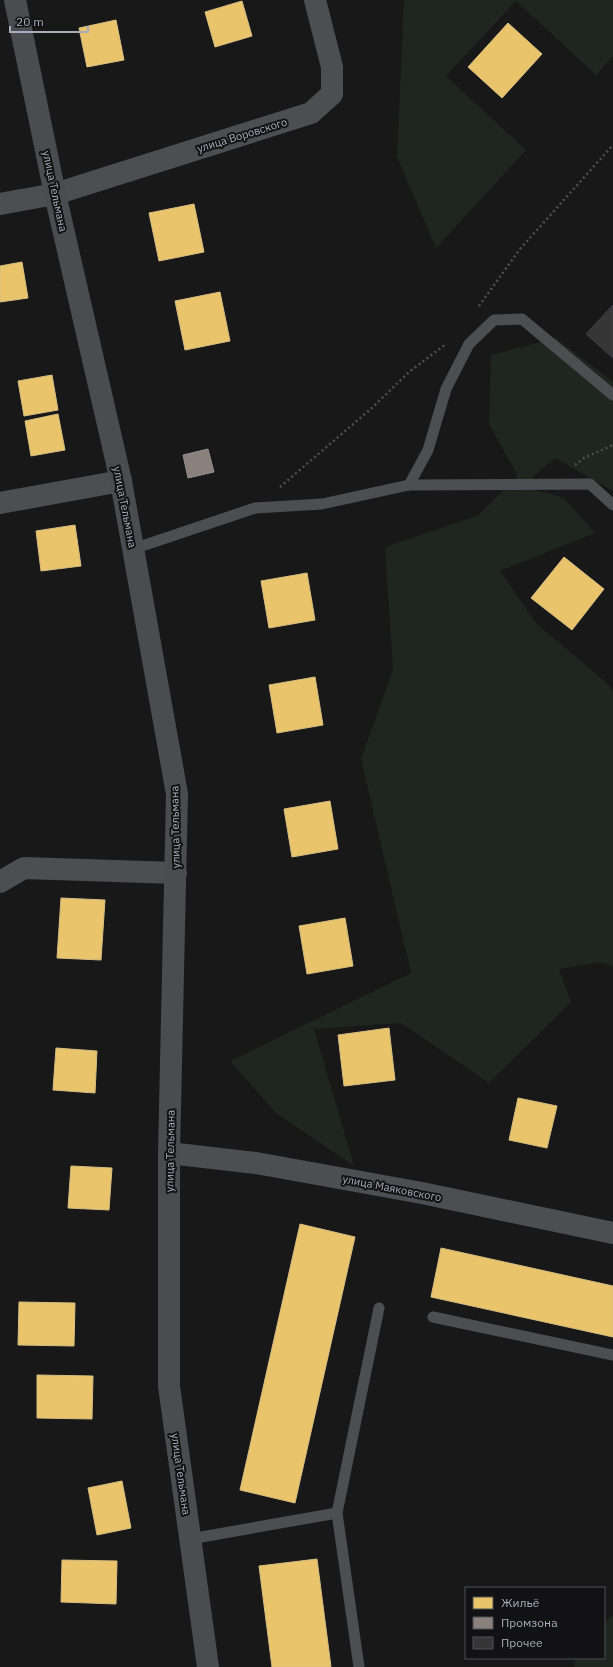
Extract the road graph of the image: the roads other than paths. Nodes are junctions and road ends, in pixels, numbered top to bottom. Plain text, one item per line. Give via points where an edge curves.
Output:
1 (15, 0) edge
2 (315, 0) edge
3 (55, 194) junction
4 (0, 204) edge
5 (613, 395) edge
6 (121, 481) junction
7 (409, 485) junction
8 (0, 503) edge
9 (613, 505) edge
10 (133, 549) junction
11 (176, 873) junction
12 (0, 882) edge
13 (170, 1153) junction
14 (613, 1233) edge
15 (379, 1308) dead end
16 (433, 1317) dead end
17 (613, 1354) edge
18 (337, 1513) junction
19 (190, 1539) junction
20 (208, 1667) edge
21 (359, 1667) edge

1 - 3 street, улица Тельмана
2 - 3 street, улица Воровского via 332,67 332,94 311,113
3 - 4 street, улица Воровского
3 - 6 street, улица Тельмана
5 - 7 lane via 522,318 494,320 469,344 446,389 428,450
6 - 8 street
6 - 10 street, улица Тельмана
7 - 9 lane via 590,484
7 - 10 lane via 322,504 255,508
10 - 11 street, улица Тельмана via 177,794
11 - 12 street via 24,868
11 - 13 street, улица Тельмана
13 - 14 street, улица Маяковского via 272,1166 430,1195
13 - 19 street, улица Тельмана via 169,1386
15 - 18 lane
16 - 17 lane
18 - 19 lane
18 - 21 lane
19 - 20 street, улица Тельмана

